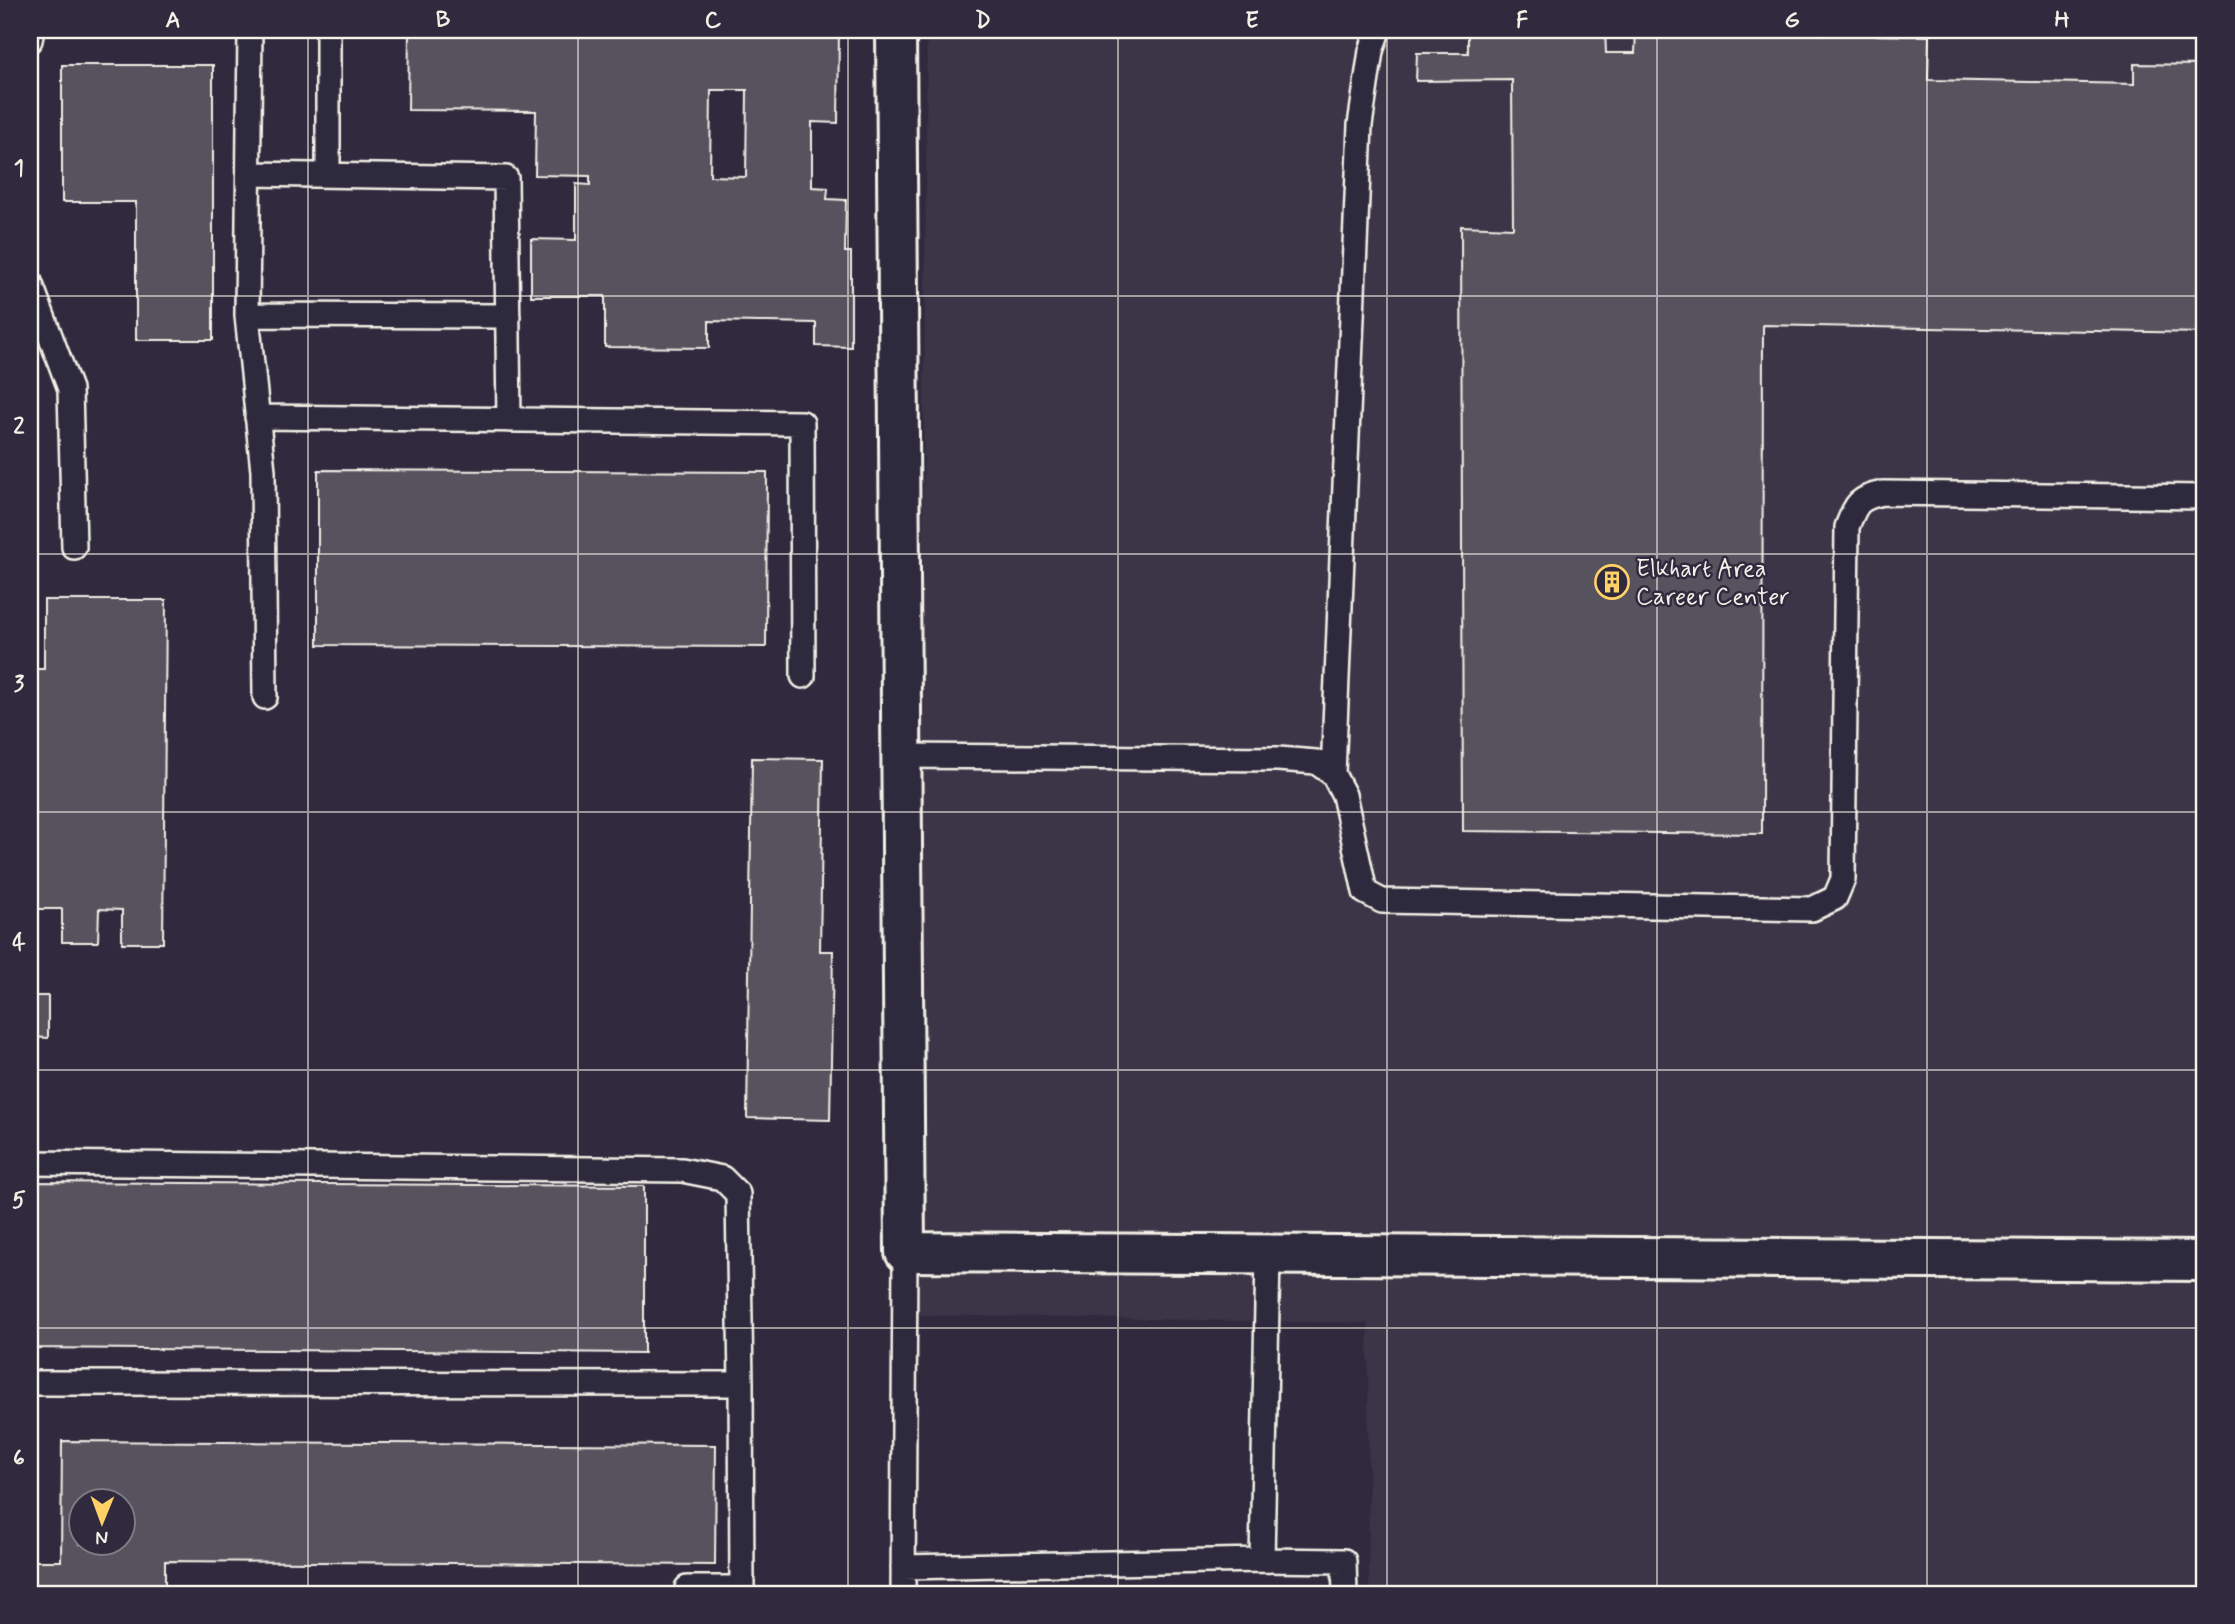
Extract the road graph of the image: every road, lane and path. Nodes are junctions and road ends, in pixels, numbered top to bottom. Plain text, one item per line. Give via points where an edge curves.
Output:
1 (32, 30) edge
2 (250, 30) edge
3 (328, 30) edge
4 (896, 30) edge
5 (1378, 30) edge
6 (30, 40) edge
7 (248, 174) junction
8 (328, 175) junction
9 (30, 282) edge
10 (247, 315) junction
11 (508, 316) junction
12 (257, 417) junction
13 (509, 420) junction
14 (2205, 497) edge
15 (74, 547) dead end
16 (803, 676) dead end
17 (265, 697) dead end
18 (902, 756) junction
19 (1333, 774) junction
20 (30, 1163) edge
21 (905, 1252) junction
22 (1268, 1255) junction
23 (2205, 1261) edge
24 (30, 1383) edge
25 (741, 1384) junction
26 (1262, 1560) junction
27 (904, 1567) junction
28 (686, 1594) edge
29 (903, 1594) edge
30 (1345, 1594) edge

1 - 6 lane
2 - 7 lane
3 - 8 lane
4 - 18 street
5 - 19 lane via 1360,125
7 - 8 lane
7 - 10 lane
8 - 11 lane via 506,178
9 - 15 lane via 70,388
10 - 11 lane
10 - 12 lane
11 - 13 lane
12 - 13 lane
12 - 17 lane via 263,471
13 - 16 lane via 802,423
14 - 19 lane via 1883,493 1856,504 1847,527 1843,879 1835,898 1812,909 1382,901 1365,891 1344,795
18 - 19 lane via 1278,759 1316,762
18 - 21 street
20 - 25 lane via 682,1170 722,1178 738,1194
21 - 22 street
21 - 27 lane
22 - 23 street
22 - 26 lane
24 - 25 lane
25 - 28 lane via 742,1588 687,1588
26 - 27 lane
26 - 30 lane via 1344,1561
27 - 29 lane

